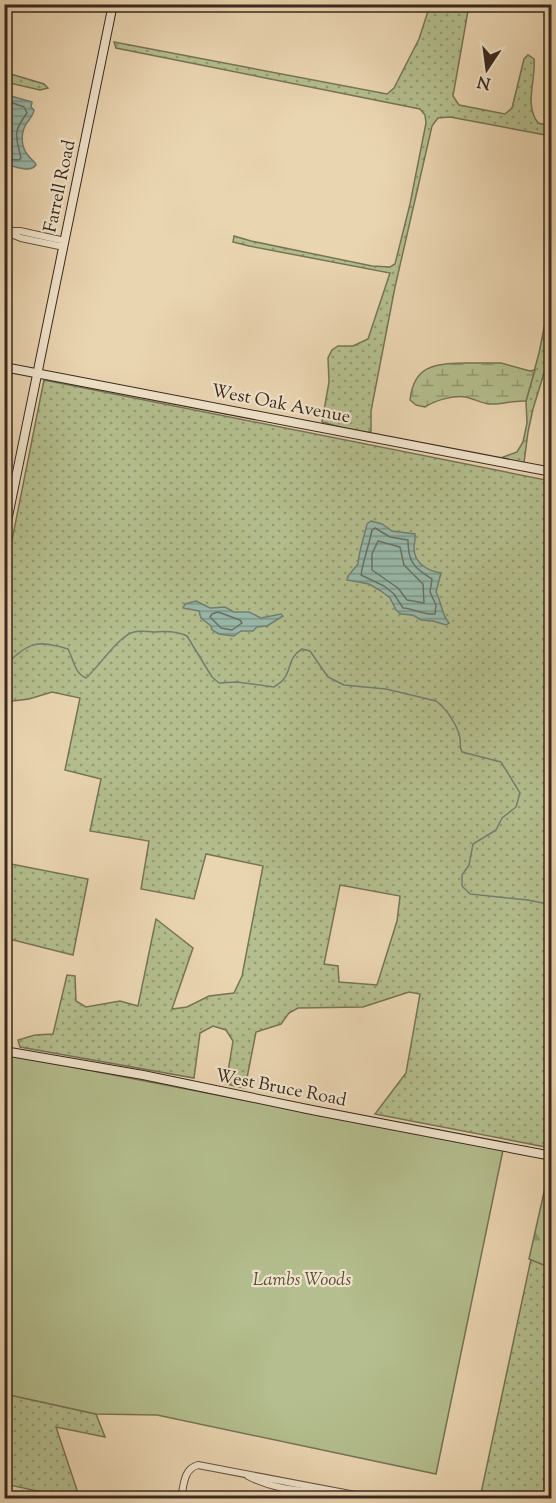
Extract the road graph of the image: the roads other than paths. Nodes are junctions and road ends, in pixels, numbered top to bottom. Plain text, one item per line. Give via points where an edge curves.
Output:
1 (113, 4) edge
2 (5, 231) edge
3 (4, 239) edge
4 (64, 244) junction
5 (4, 367) edge
6 (38, 374) junction
7 (552, 472) edge
8 (4, 536) edge
9 (4, 1051) edge
10 (552, 1156) edge
11 (181, 1498) edge
12 (371, 1498) edge

1 - 4 street, Farrell Road
2 - 3 street
2 - 4 street via 20,231
4 - 6 street, Farrell Road
5 - 6 street, West Oak Avenue
6 - 7 street, West Oak Avenue
6 - 8 street, Farrell Road
9 - 10 street, West Bruce Road
11 - 12 street via 192,1466 242,1473 261,1483 305,1492 331,1491

